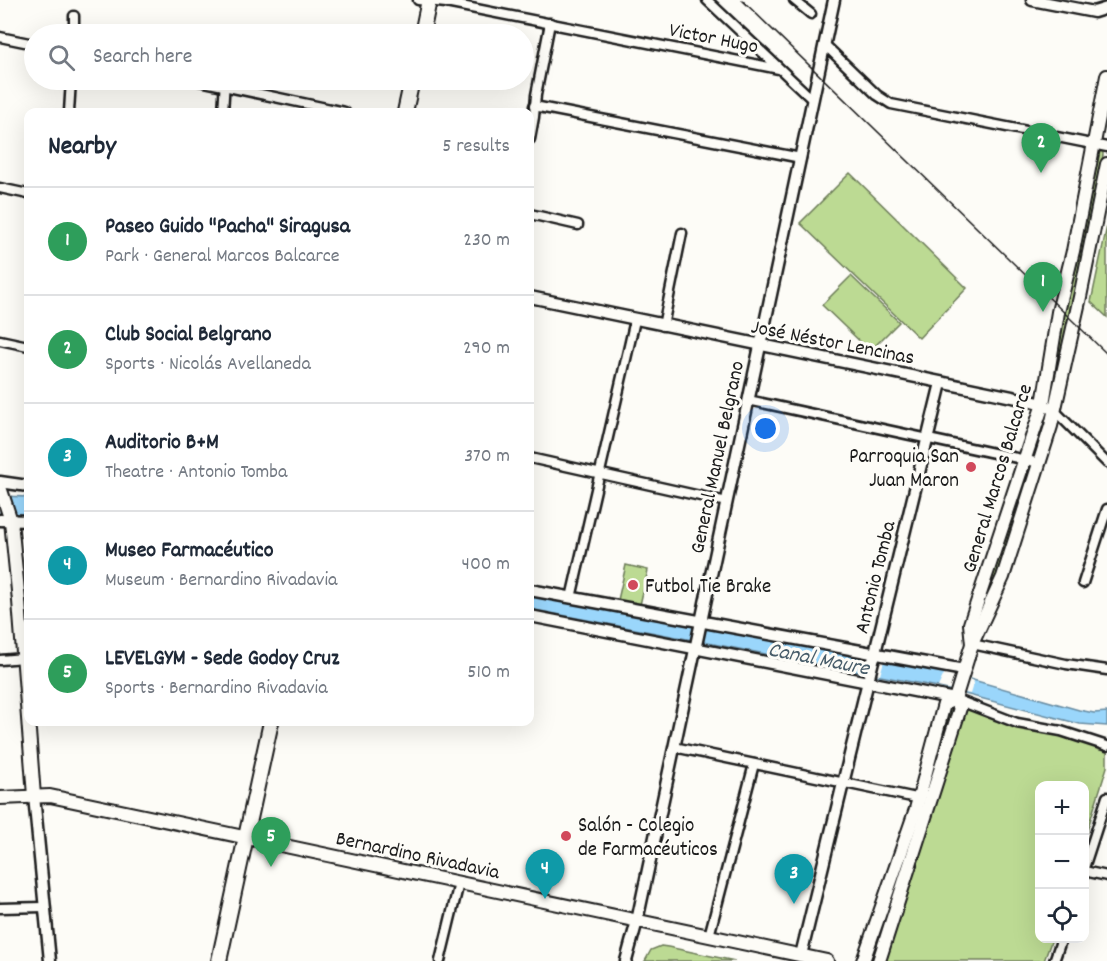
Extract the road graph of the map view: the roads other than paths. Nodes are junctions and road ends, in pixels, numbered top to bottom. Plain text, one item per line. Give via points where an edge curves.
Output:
1 (425, 0) edge
2 (707, 0) edge
3 (794, 0) edge
4 (834, 0) edge
5 (1032, 0) edge
6 (1107, 8) edge
7 (811, 14) dead end
8 (74, 16) dead end
9 (550, 23) junction
10 (74, 24) edge
11 (423, 24) edge
12 (0, 36) edge
13 (24, 42) edge
14 (752, 43) junction
15 (824, 44) junction
16 (742, 61) junction
17 (779, 69) junction
18 (1107, 76) edge
19 (70, 90) edge
20 (225, 90) edge
21 (254, 90) edge
22 (410, 90) edge
23 (813, 100) junction
24 (534, 106) joint
25 (69, 108) edge
26 (223, 108) edge
27 (328, 108) edge
28 (406, 108) edge
29 (1101, 146) edge
30 (801, 158) junction
31 (1107, 164) edge
32 (0, 188) edge
33 (24, 193) edge
34 (534, 215) edge
35 (578, 225) dead end
36 (682, 234) dead end
37 (534, 298) edge
38 (634, 320) junction
39 (663, 326) junction
40 (0, 339) edge
41 (24, 345) edge
42 (759, 346) junction
43 (941, 382) junction
44 (748, 400) junction
45 (1043, 404) junction
46 (1055, 411) junction
47 (928, 438) junction
48 (534, 459) edge
49 (1025, 459) junction
50 (1040, 463) junction
51 (1107, 463) edge
52 (600, 474) junction
53 (0, 482) edge
54 (24, 485) edge
55 (2, 491) edge
56 (727, 502) junction
57 (1107, 509) edge
58 (7, 519) edge
59 (24, 521) edge
60 (1083, 583) dead end
61 (534, 591) edge
62 (571, 598) junction
63 (534, 617) edge
64 (701, 624) junction
65 (696, 644) junction
66 (972, 644) junction
67 (874, 657) junction
68 (24, 658) joint
69 (0, 660) edge
70 (1107, 670) edge
71 (963, 673) junction
72 (870, 677) junction
73 (956, 695) junction
74 (29, 726) edge
75 (270, 726) edge
76 (1107, 746) edge
77 (674, 747) junction
78 (754, 764) junction
79 (843, 783) junction
80 (34, 796) junction
81 (1107, 797) edge
82 (0, 798) edge
83 (924, 800) junction
84 (245, 836) junction
85 (1089, 853) edge
86 (1089, 871) edge
87 (1107, 876) edge
88 (459, 883) junction
89 (44, 907) junction
90 (0, 908) edge
91 (637, 921) junction
92 (709, 936) junction
93 (1061, 943) edge
94 (800, 958) edge
95 (50, 961) edge
96 (219, 961) edge
97 (440, 961) edge
98 (626, 961) edge
99 (827, 961) edge
100 (863, 961) edge
101 (879, 961) edge
102 (1054, 961) edge

1 - 9 street, Victor Hugo
1 - 11 main road
2 - 14 street
3 - 7 street
4 - 15 street, General Manuel Belgrano
5 - 6 street via 1094,12
8 - 10 street
9 - 16 street, Victor Hugo
9 - 24 street
12 - 13 street
14 - 16 street via 753,56
14 - 17 street
15 - 23 street, General Manuel Belgrano
15 - 29 street via 891,104
16 - 17 street, Victor Hugo
17 - 23 street
18 - 29 main road, General Marcos Balcarce
19 - 25 street
20 - 26 street
21 - 27 street
22 - 28 main road
23 - 30 street, General Manuel Belgrano
24 - 30 street
29 - 45 main road, General Marcos Balcarce via 1056,321
30 - 42 street, General Manuel Belgrano
31 - 46 main road, General Marcos Balcarce
32 - 33 street
34 - 35 street
36 - 39 street
37 - 38 street, José Néstor Lencinas
38 - 39 street, José Néstor Lencinas
38 - 52 street
39 - 42 street, José Néstor Lencinas
40 - 41 street
42 - 43 street, José Néstor Lencinas
42 - 44 street, General Manuel Belgrano
43 - 45 street, José Néstor Lencinas
43 - 47 street, Antonio Tomba
44 - 47 street
44 - 56 street, General Manuel Belgrano
45 - 46 street, José Néstor Lencinas
45 - 49 main road, General Marcos Balcarce
46 - 50 main road, General Marcos Balcarce
46 - 51 street, José Néstor Lencinas
47 - 49 street
47 - 67 street, Antonio Tomba
48 - 52 street
49 - 50 street
49 - 66 main road, General Marcos Balcarce via 970,624
50 - 66 main road, General Marcos Balcarce via 1003,577
52 - 56 street
52 - 62 street
53 - 54 street
55 - 58 main road
56 - 64 street, General Manuel Belgrano
57 - 60 street
58 - 59 street
58 - 68 main road
61 - 62 street
62 - 64 street
63 - 65 street
64 - 65 street, General Manuel Belgrano
64 - 67 street
65 - 72 street
65 - 77 street, General Manuel Belgrano
66 - 70 street
66 - 71 main road, General Marcos Balcarce
67 - 71 street
67 - 72 street, Antonio Tomba
68 - 69 street
71 - 73 main road, General Marcos Balcarce
72 - 73 street
72 - 79 street, Antonio Tomba
73 - 76 street via 1017,723 1061,731
73 - 83 main road, General Marcos Balcarce via 960,708
74 - 80 main road
75 - 84 main road
77 - 78 street
77 - 91 street, General Manuel Belgrano
78 - 79 street
78 - 92 street
79 - 83 street
79 - 94 street, Antonio Tomba
80 - 82 main road, Bernardino Rivadavia
80 - 84 main road, Bernardino Rivadavia
80 - 89 street
81 - 85 street
83 - 100 main road, General Marcos Balcarce
83 - 101 main road, General Marcos Balcarce
84 - 88 main road, Bernardino Rivadavia
84 - 96 main road
86 - 87 street
88 - 91 main road, Bernardino Rivadavia
88 - 97 street
89 - 90 street
89 - 95 street
91 - 92 main road, Bernardino Rivadavia
91 - 98 street, General Manuel Belgrano
92 - 94 main road, Bernardino Rivadavia
93 - 102 street
94 - 99 main road, Bernardino Rivadavia

